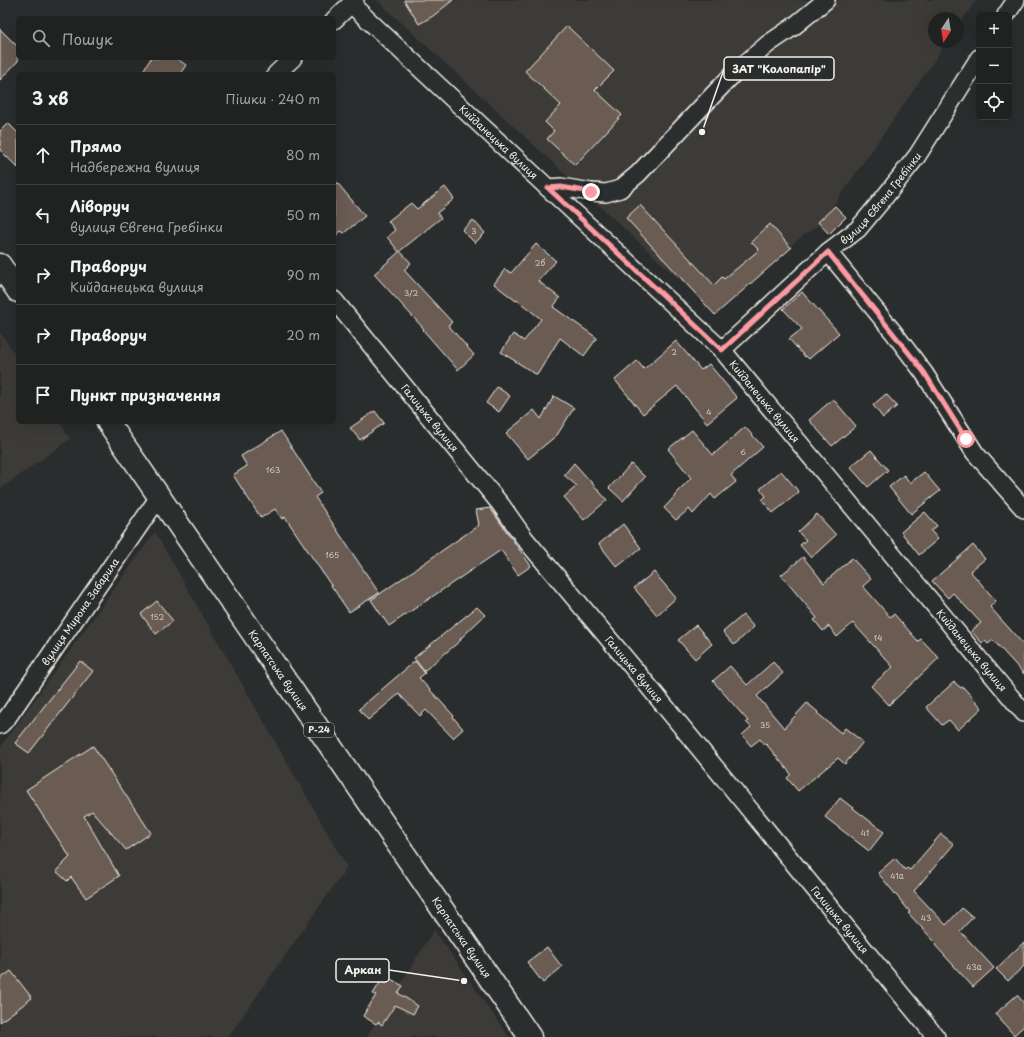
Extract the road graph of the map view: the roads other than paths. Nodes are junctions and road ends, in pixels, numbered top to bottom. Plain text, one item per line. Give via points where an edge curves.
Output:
1 (826, 0) edge
2 (1016, 0) edge
3 (353, 2) edge
4 (1008, 12) edge
5 (336, 18) edge
6 (291, 60) edge
7 (976, 63) edge
8 (278, 72) edge
9 (548, 188) junction
10 (828, 252) junction
11 (0, 265) edge
12 (16, 288) edge
13 (336, 302) edge
14 (722, 350) junction
15 (109, 424) edge
16 (159, 498) junction
17 (1024, 509) edge
18 (1024, 713) edge
19 (0, 725) edge
20 (530, 1037) edge
21 (936, 1037) edge

1 - 9 street via 734,73 638,174 620,189 606,193 561,187
2 - 4 street
3 - 5 street
3 - 9 street, Кийданецька вулиця
6 - 8 street
7 - 10 street, вулиця Євгена Гребінки via 917,156 858,229
9 - 14 street, Кийданецька вулиця
10 - 14 street, вулиця Євгена Гребінки
10 - 17 street via 924,372 975,453
11 - 12 main road
13 - 21 street, Галицька вулиця via 501,505 525,539
14 - 18 street, Кийданецька вулиця
15 - 16 main road, Карпатська вулиця / Р-24
16 - 19 street, вулиця Мирона Забарила
16 - 20 main road, Карпатська вулиця / Р-24

